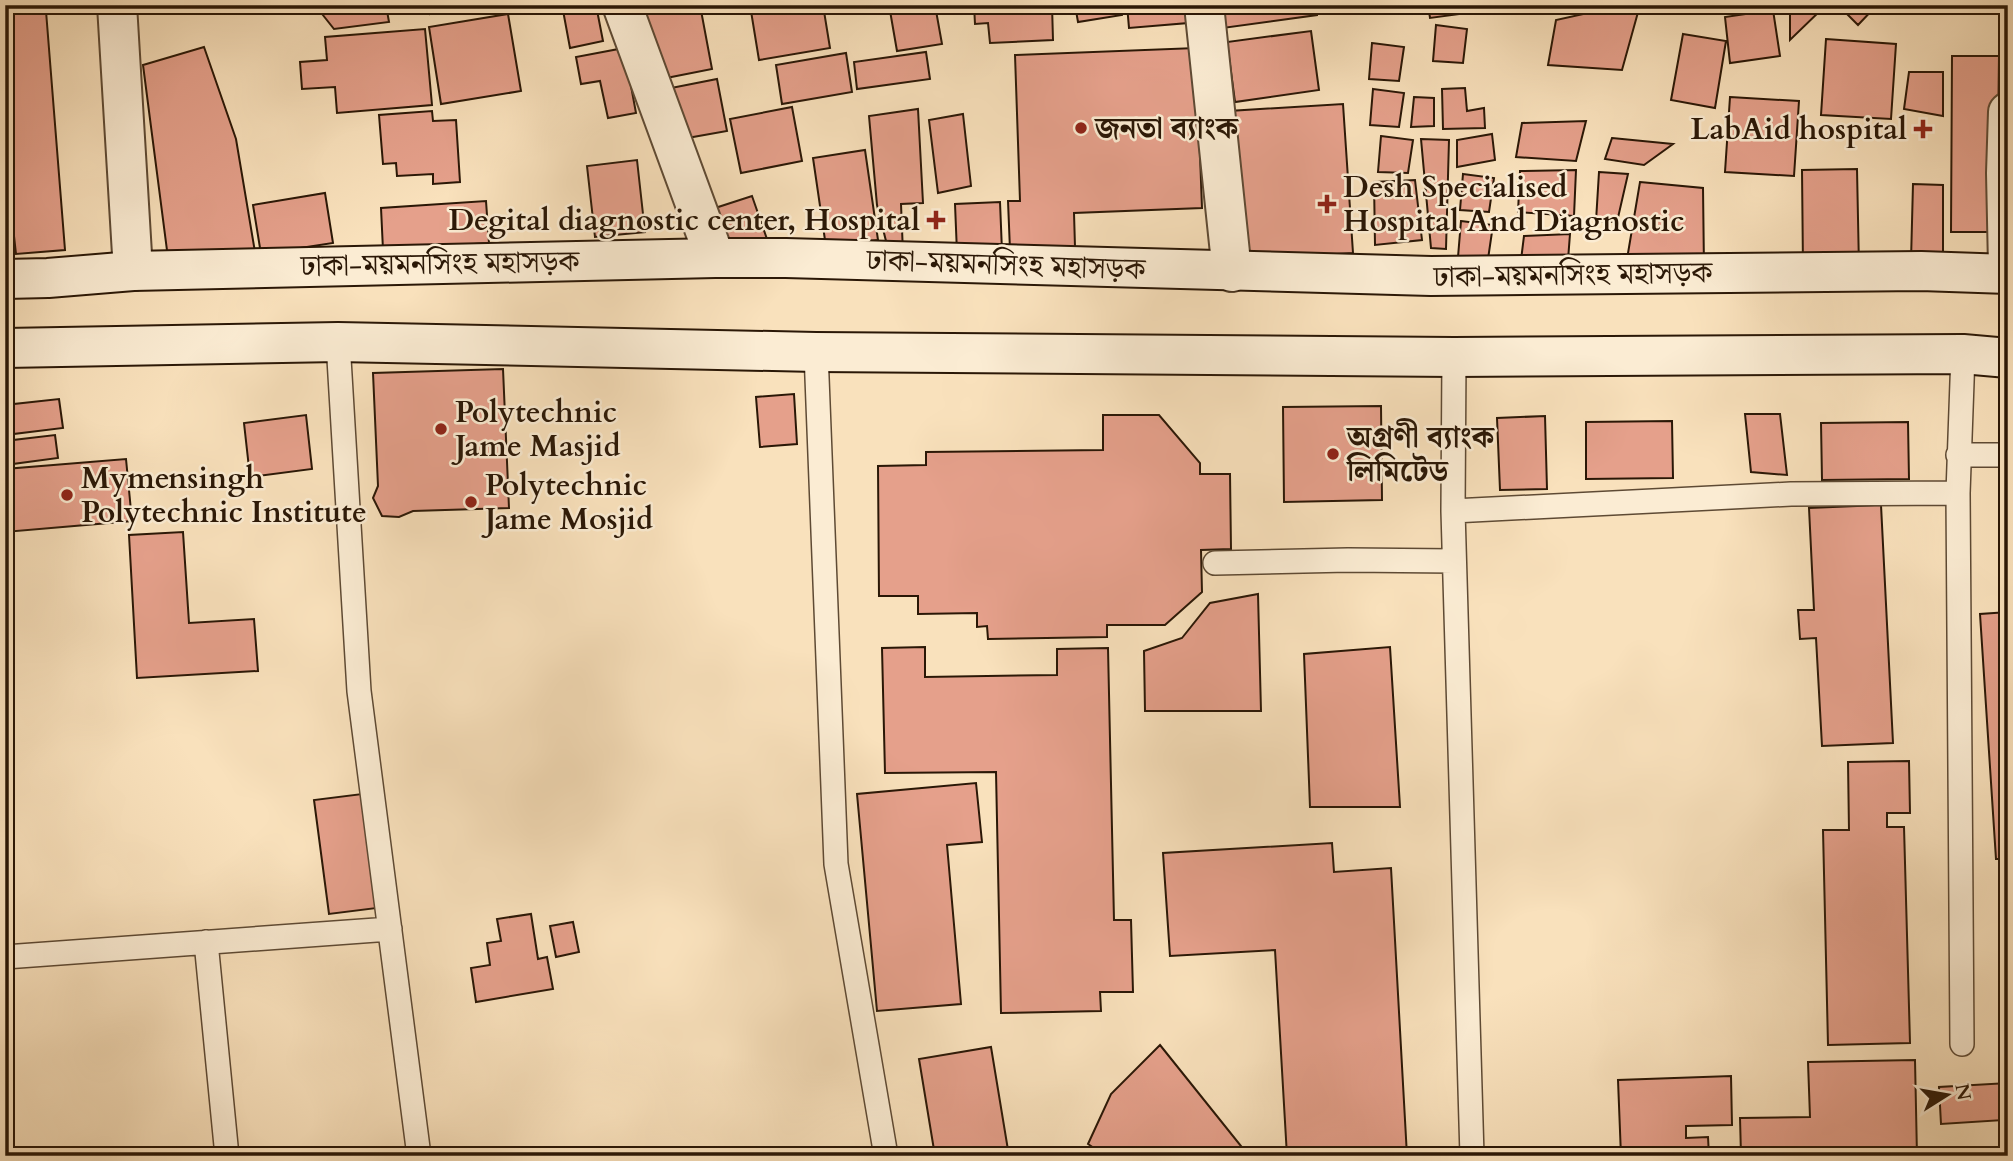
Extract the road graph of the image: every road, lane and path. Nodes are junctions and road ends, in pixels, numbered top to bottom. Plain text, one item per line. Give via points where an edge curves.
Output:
1 (117, 5) edge
2 (622, 5) edge
3 (1204, 5) edge
4 (2008, 112) edge
5 (715, 258) junction
6 (2008, 266) edge
7 (133, 271) junction
8 (1232, 272) junction
9 (2008, 274) edge
10 (5, 279) edge
11 (338, 342) junction
12 (5, 348) edge
13 (816, 352) junction
14 (1962, 355) junction
15 (1454, 357) junction
16 (2008, 358) edge
17 (1958, 455) junction
18 (2008, 455) edge
19 (1958, 494) junction
20 (1452, 511) junction
21 (1454, 561) junction
22 (1215, 564) dead end
23 (390, 929) junction
24 (206, 942) junction
25 (5, 957) edge
26 (1962, 1044) dead end
27 (227, 1156) edge
28 (419, 1156) edge
29 (886, 1156) edge
30 (1472, 1156) edge

1 - 7 main road
2 - 5 main road
3 - 8 main road
4 - 6 main road
5 - 7 main road, ঢাকা-ময়মনসিংহ মহাসড়ক
5 - 8 main road, ঢাকা-ময়মনসিংহ মহাসড়ক
7 - 10 main road, ঢাকা-ময়মনসিংহ মহাসড়ক
8 - 9 main road, ঢাকা-ময়মনসিংহ মহাসড়ক
11 - 12 main road
11 - 13 main road
11 - 23 lane via 359,691
13 - 15 main road
13 - 29 lane via 836,864
14 - 15 main road
14 - 16 main road
14 - 17 lane
15 - 20 lane
17 - 18 lane
17 - 19 lane
19 - 20 lane via 1791,494
19 - 26 lane
20 - 21 lane
21 - 22 lane
21 - 30 lane
23 - 24 lane
23 - 28 lane
24 - 25 lane
24 - 27 lane

